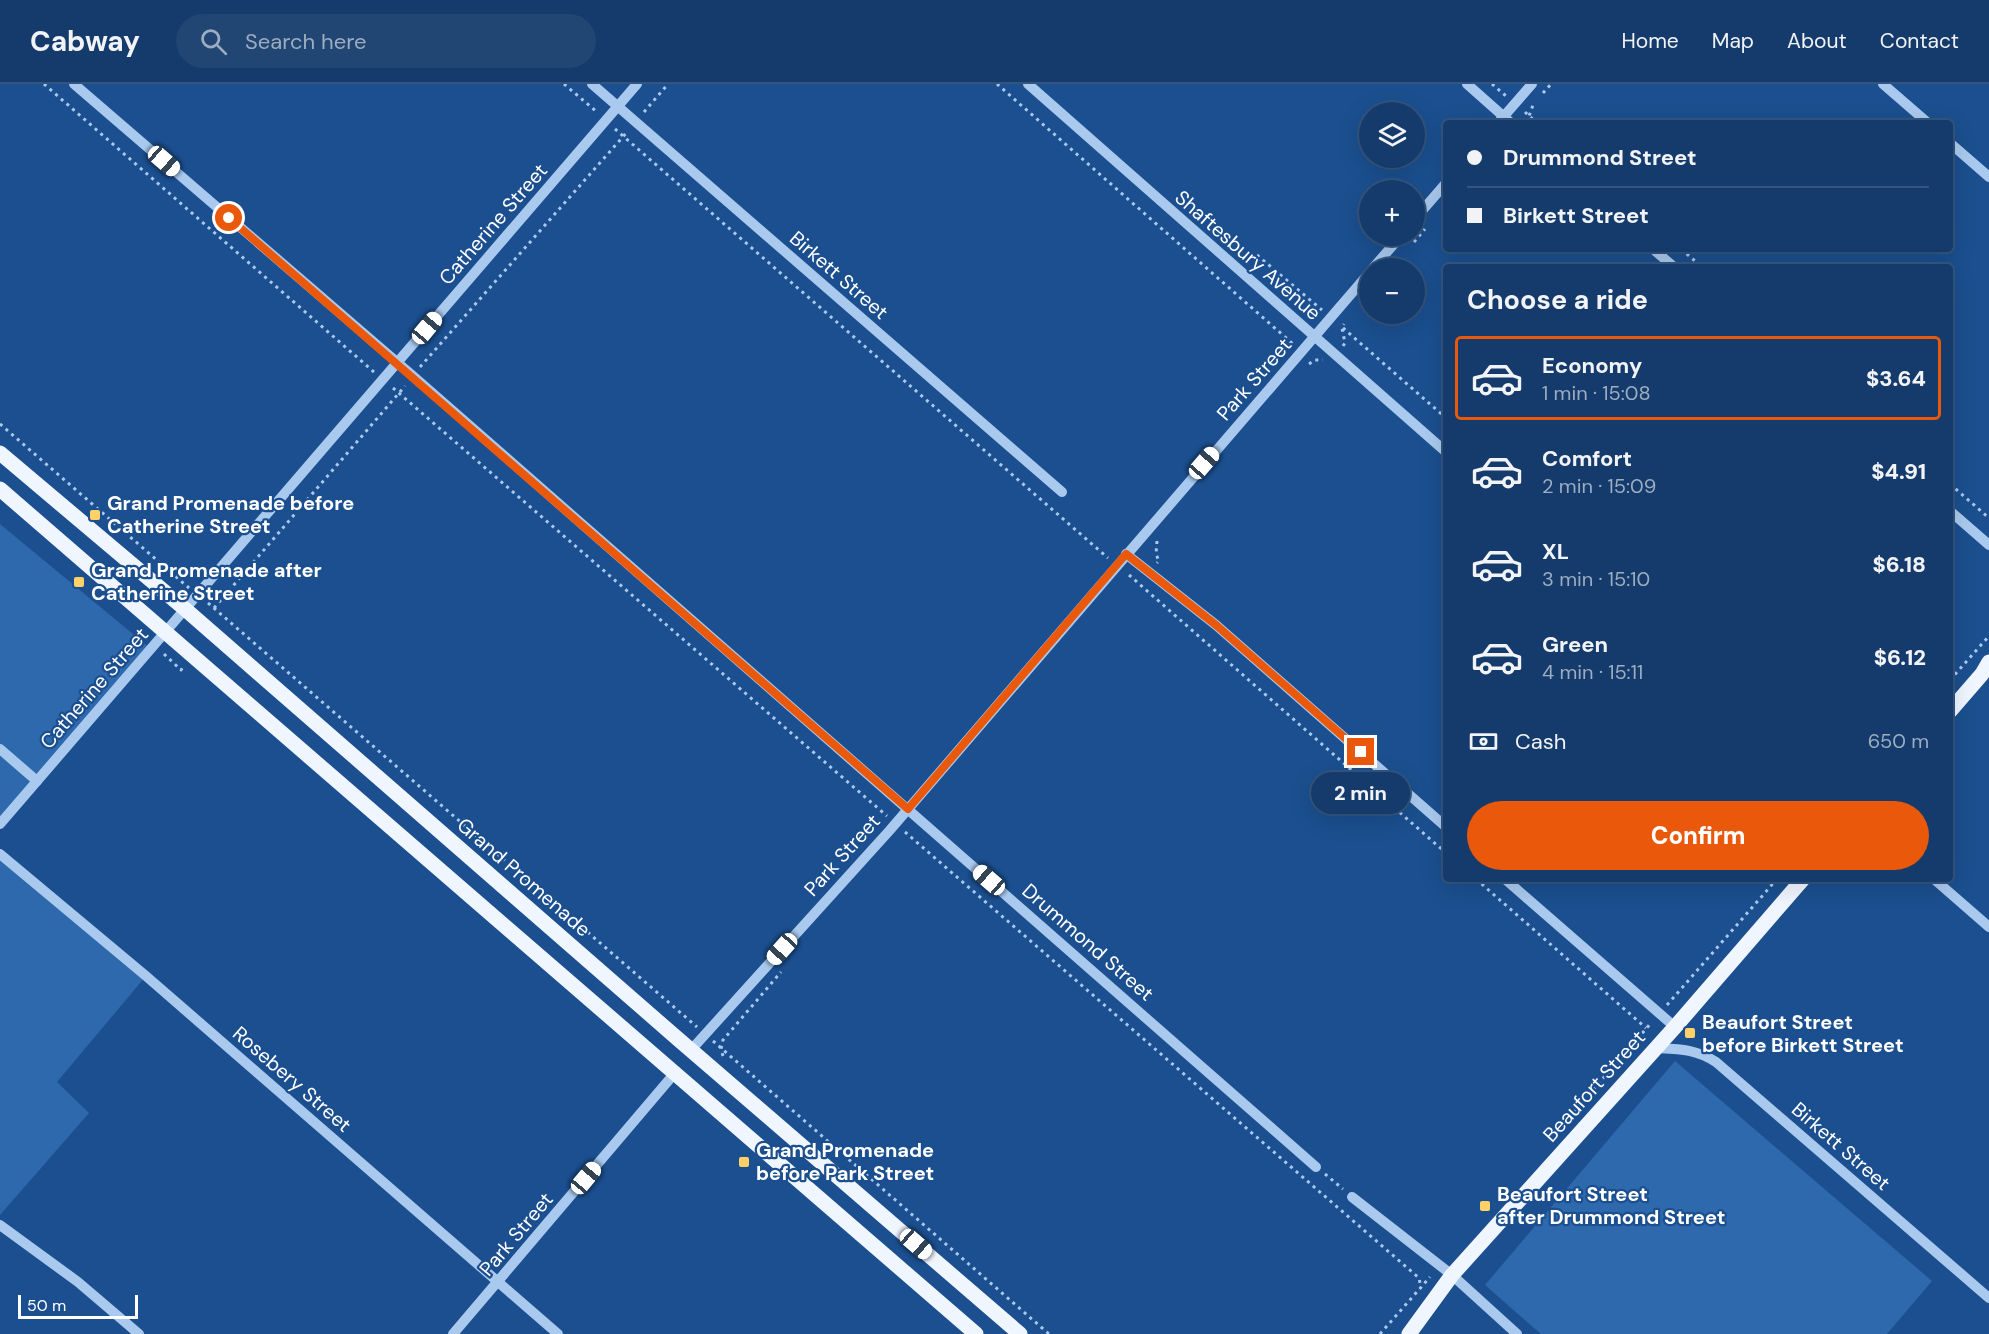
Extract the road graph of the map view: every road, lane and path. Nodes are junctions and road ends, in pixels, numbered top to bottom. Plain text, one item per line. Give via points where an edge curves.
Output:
1 (44, 84) edge
2 (74, 84) edge
3 (564, 84) edge
4 (592, 84) edge
5 (637, 84) edge
6 (668, 84) edge
7 (997, 84) edge
8 (1028, 84) edge
9 (1467, 84) edge
10 (1532, 84) edge
11 (1551, 84) edge
12 (1883, 84) edge
13 (1540, 96) dead end
14 (1535, 102) dead end
15 (618, 106) junction
16 (1503, 120) edge
17 (1505, 120) edge
18 (1529, 120) edge
19 (1925, 120) edge
20 (606, 121) junction
21 (636, 122) junction
22 (623, 137) junction
23 (1953, 146) edge
24 (1989, 177) edge
25 (1443, 186) edge
26 (1425, 207) edge
27 (1430, 223) dead end
28 (1392, 246) edge
29 (1407, 250) dead end
30 (1656, 252) edge
31 (1684, 252) edge
32 (1257, 255) dead end
33 (1381, 258) edge
34 (1670, 264) edge
35 (1698, 264) edge
36 (1359, 284) edge
37 (1330, 317) junction
38 (1310, 334) junction
39 (397, 363) junction
40 (413, 376) junction
41 (383, 379) junction
42 (399, 393) junction
43 (1443, 415) edge
44 (0, 424) edge
45 (1443, 449) edge
46 (0, 453) edge
47 (1953, 487) edge
48 (0, 489) edge
49 (1062, 492) dead end
50 (1953, 514) edge
51 (1989, 518) edge
52 (1989, 545) edge
53 (1126, 554) junction
54 (1117, 565) junction
55 (171, 572) dead end
56 (214, 608) dead end
57 (185, 609) junction
58 (222, 615) dead end
59 (165, 632) junction
60 (1989, 636) edge
61 (1987, 668) edge
62 (1953, 677) edge
63 (1953, 708) edge
64 (0, 749) edge
65 (37, 781) junction
66 (908, 809) junction
67 (895, 823) junction
68 (0, 824) edge
69 (1443, 824) edge
70 (1443, 850) edge
71 (0, 854) edge
72 (1479, 882) edge
73 (1508, 882) edge
74 (1774, 882) edge
75 (1800, 882) edge
76 (1937, 882) edge
77 (1989, 927) edge
78 (1660, 1014) junction
79 (1675, 1027) junction
80 (1646, 1028) junction
81 (705, 1034) junction
82 (1657, 1048) junction
83 (691, 1050) junction
84 (674, 1074) junction
85 (1548, 1143) dead end
86 (1316, 1167) joint
87 (1352, 1197) joint
88 (0, 1225) edge
89 (1447, 1271) junction
90 (499, 1282) junction
91 (1421, 1288) junction
92 (1989, 1298) edge
93 (1412, 1328) edge
94 (138, 1334) edge
95 (453, 1334) edge
96 (558, 1334) edge
97 (976, 1334) edge
98 (1020, 1334) edge
99 (1049, 1334) edge
100 (1380, 1334) edge
101 (1402, 1334) edge
102 (1518, 1334) edge

1 - 41 path
2 - 39 street, Drummond Street
3 - 20 path
4 - 15 street, Birkett Street
5 - 15 street, Catherine Street
6 - 21 path
7 - 38 path via 1294,345
8 - 38 street, Shaftesbury Avenue
9 - 16 street
10 - 17 street
11 - 13 path
12 - 19 street
14 - 18 path
15 - 20 street, Catherine Street
15 - 21 street, Birkett Street
20 - 22 path
20 - 39 street, Catherine Street
21 - 22 path
21 - 49 street, Birkett Street
22 - 40 path
22 - 54 path
23 - 24 street
25 - 26 street
27 - 29 path
28 - 33 street
30 - 34 street
31 - 35 path
32 - 38 path via 1323,311
36 - 37 street, Park Street
37 - 38 street, Park Street
37 - 43 path
38 - 45 street, Shaftesbury Avenue
38 - 53 street, Park Street
39 - 40 street, Drummond Street
39 - 41 street, Catherine Street
40 - 42 path
40 - 66 street, Drummond Street
41 - 42 path
41 - 57 street, Catherine Street
42 - 56 path
42 - 67 path
44 - 55 path
46 - 57 main road, Grand Promenade
47 - 51 path
48 - 59 main road
50 - 52 street
53 - 54 street, Park Street
53 - 69 street via 1216,625
54 - 66 street, Park Street
54 - 70 path
57 - 59 street, Catherine Street
57 - 83 main road, Grand Promenade
58 - 81 path
59 - 65 street, Catherine Street
59 - 84 main road
60 - 62 path
61 - 63 main road
64 - 65 street
65 - 68 street, Catherine Street
66 - 67 street, Park Street
66 - 86 street, Drummond Street
67 - 81 street, Park Street
67 - 91 path via 1419,1278
71 - 90 street, Rosebery Street
72 - 80 path
73 - 78 street
74 - 78 path
75 - 79 main road, Beaufort Street
76 - 77 street
78 - 79 street
78 - 80 path
79 - 82 main road, Beaufort Street
80 - 85 path
81 - 83 street, Park Street
81 - 99 path
82 - 89 main road, Beaufort Street
82 - 92 street, Birkett Street via 1702,1053 1725,1070
83 - 98 main road, Grand Promenade
84 - 90 street, Park Street
84 - 97 main road
86 - 87 path
87 - 89 street
88 - 94 street via 78,1282
89 - 91 path via 1424,1282
89 - 93 main road, Beaufort Street
89 - 102 street
90 - 95 street, Park Street
90 - 96 street, Rosebery Street
91 - 100 path
93 - 101 main road, Beaufort Street

